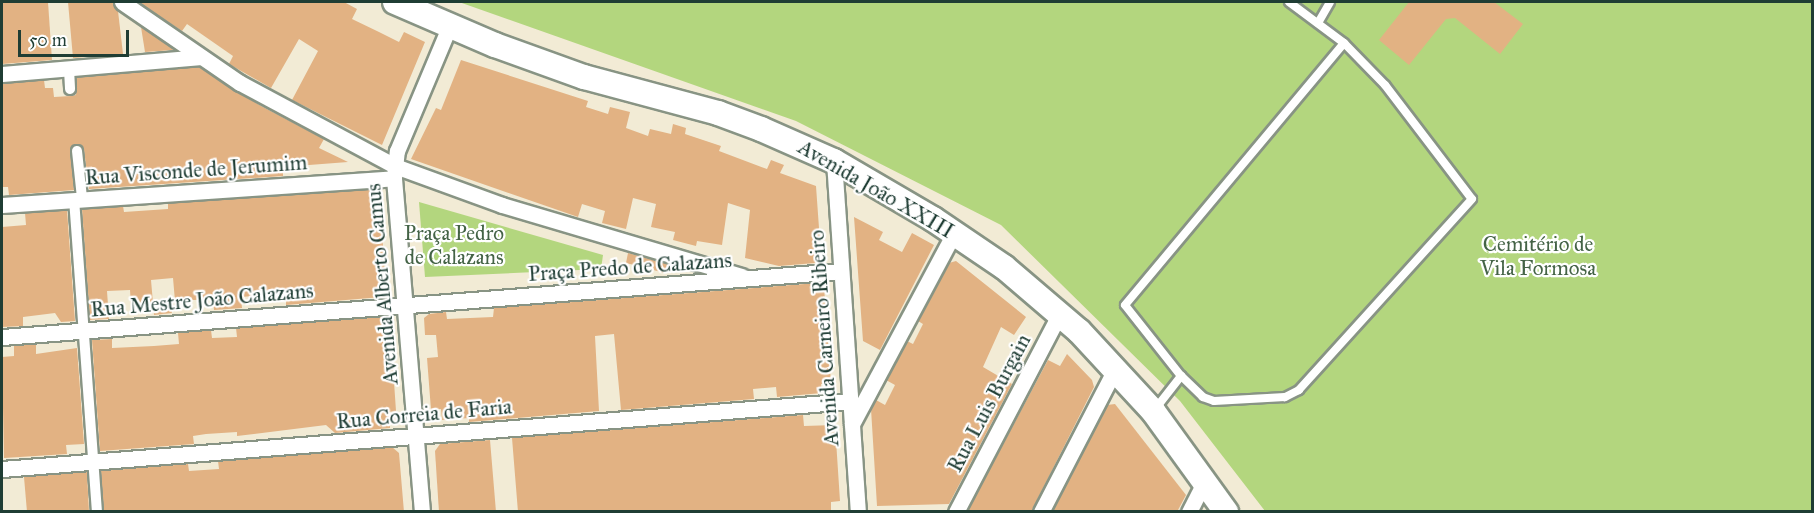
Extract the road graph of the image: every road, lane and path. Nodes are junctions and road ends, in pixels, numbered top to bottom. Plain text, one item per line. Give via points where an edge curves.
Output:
1 (122, 2) edge
2 (395, 2) edge
3 (1289, 2) edge
4 (1330, 2) edge
5 (1318, 23) junction
6 (449, 27) junction
7 (1344, 43) junction
8 (201, 57) junction
9 (69, 69) junction
10 (2, 74) edge
11 (70, 89) dead end
12 (77, 151) dead end
13 (834, 161) junction
14 (394, 172) junction
15 (78, 199) junction
16 (2, 205) edge
17 (954, 233) junction
18 (840, 272) junction
19 (750, 278) junction
20 (405, 305) junction
21 (1059, 315) junction
22 (83, 331) junction
23 (2, 337) edge
24 (1115, 369) junction
25 (1181, 376) junction
26 (850, 401) junction
27 (1153, 411) junction
28 (852, 424) junction
29 (416, 435) junction
30 (93, 463) junction
31 (2, 469) edge
32 (1204, 483) junction
33 (97, 512) edge
34 (422, 512) edge
35 (858, 512) edge
36 (956, 512) edge
37 (1041, 512) edge
38 (1189, 512) edge
39 (1227, 512) edge

1 - 8 street
2 - 6 main road, Avenida João XXIII
3 - 5 lane
4 - 5 lane
5 - 7 lane
6 - 13 main road, Avenida João XXIII via 584,77 718,113
6 - 14 street, Avenida Alberto Camus via 397,151
7 - 25 lane via 1125,305
7 - 25 lane via 1431,141 1472,199 1299,390 1285,397 1214,401 1203,397
8 - 9 street
8 - 14 street
9 - 10 street
9 - 11 street
12 - 15 street
13 - 17 main road, Avenida João XXIII
13 - 18 street, Avenida Carneiro Ribeiro
14 - 15 street, Rua Visconde de Jerumim
14 - 19 street
14 - 20 street, Avenida Alberto Camus
15 - 16 street, Rua Visconde de Jerumim
15 - 22 street
17 - 21 main road, Avenida João XXIII via 1004,267
17 - 28 street
18 - 19 street
18 - 26 street, Avenida Carneiro Ribeiro
19 - 20 street, Praça Predo de Calazans
20 - 22 street, Rua Mestre João Calazans
20 - 29 street, Avenida Alberto Camus
21 - 24 main road, Avenida João XXIII
21 - 36 street, Rua Luis Burgain
22 - 23 street, Rua Mestre João Calazans
22 - 30 street
24 - 27 main road, Avenida João XXIII
24 - 37 street
25 - 27 lane
26 - 28 street, Avenida Carneiro Ribeiro
26 - 29 street, Rua Correia de Faria
27 - 32 main road, Avenida João XXIII
28 - 35 street, Avenida Carneiro Ribeiro
29 - 30 street, Rua Correia de Faria
29 - 34 street, Avenida Alberto Camus
30 - 31 street, Rua Correia de Faria
30 - 33 street
32 - 38 street
32 - 39 main road, Avenida João XXIII

